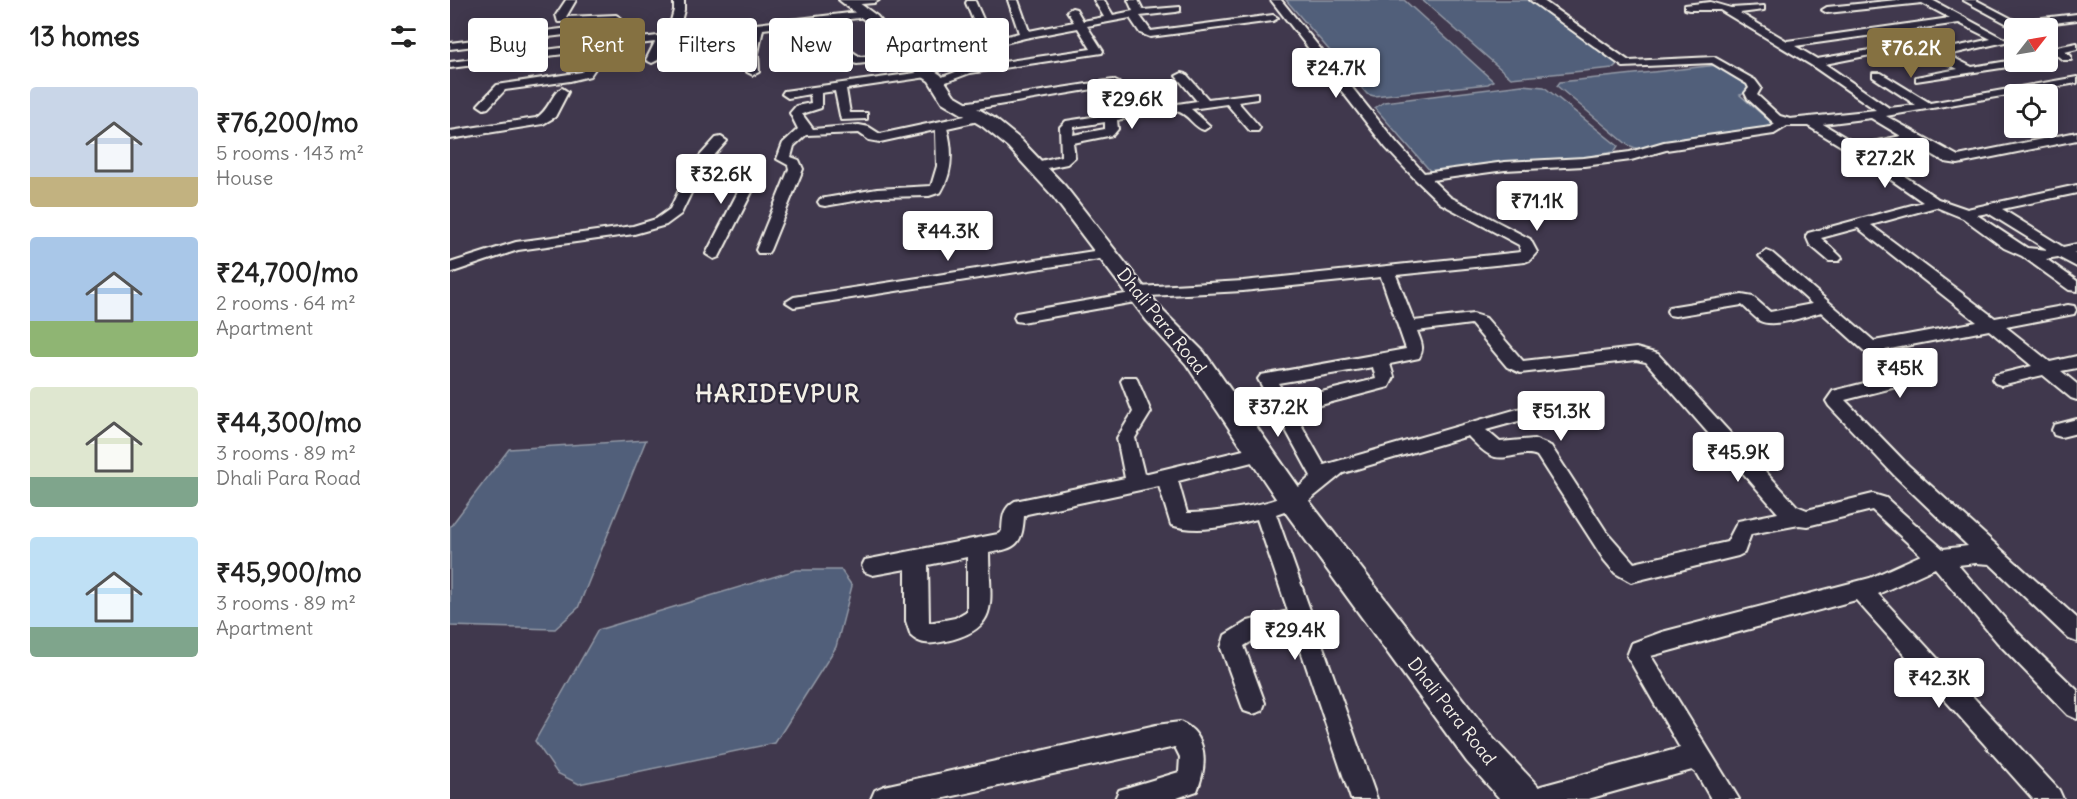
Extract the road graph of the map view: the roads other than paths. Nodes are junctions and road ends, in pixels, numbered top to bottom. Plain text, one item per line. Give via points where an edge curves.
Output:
1 (571, 0) edge
2 (679, 0) edge
3 (1013, 0) edge
4 (1099, 0) edge
5 (1133, 0) edge
6 (1276, 0) edge
7 (1535, 0) edge
8 (1748, 0) edge
9 (1925, 0) edge
10 (1968, 0) edge
11 (971, 3) dead end
12 (860, 4) edge
13 (1689, 7) dead end
14 (1176, 9) dead end
15 (1827, 10) dead end
16 (1072, 11) dead end
17 (1729, 11) junction
18 (1134, 14) junction
19 (2077, 17) edge
20 (562, 18) edge
21 (676, 18) edge
22 (873, 18) edge
23 (978, 18) edge
24 (1273, 18) dead end
25 (1111, 19) junction
26 (1962, 19) junction
27 (2004, 19) edge
28 (2058, 20) edge
29 (1081, 25) junction
30 (757, 26) edge
31 (560, 33) edge
32 (1025, 35) junction
33 (1009, 39) edge
34 (1009, 40) edge
35 (1783, 45) junction
36 (2058, 45) edge
37 (450, 46) edge
38 (1902, 46) dead end
39 (560, 52) edge
40 (657, 53) edge
41 (2072, 53) edge
42 (652, 60) dead end
43 (1024, 62) junction
44 (1815, 63) junction
45 (1009, 64) edge
46 (450, 65) edge
47 (2004, 65) edge
48 (1969, 70) junction
49 (588, 72) edge
50 (906, 72) edge
51 (923, 72) edge
52 (941, 72) edge
53 (966, 72) edge
54 (1877, 75) dead end
55 (1182, 76) dead end
56 (1920, 79) dead end
57 (2077, 80) edge
58 (1113, 83) dead end
59 (840, 86) junction
60 (815, 90) junction
61 (562, 92) dead end
62 (788, 94) dead end
63 (1252, 96) dead end
64 (1229, 99) junction
65 (1204, 102) junction
66 (484, 105) dead end
67 (1176, 107) junction
68 (1928, 107) junction
69 (971, 112) junction
70 (1882, 114) junction
71 (863, 116) dead end
72 (1782, 122) junction
73 (1810, 122) junction
74 (940, 126) junction
75 (1204, 126) dead end
76 (1254, 128) dead end
77 (805, 130) junction
78 (450, 135) edge
79 (2077, 136) edge
80 (1911, 137) junction
81 (721, 141) dead end
82 (1856, 149) junction
83 (1037, 166) junction
84 (1421, 177) junction
85 (689, 184) junction
86 (2077, 189) edge
87 (825, 202) dead end
88 (1934, 203) junction
89 (1990, 208) junction
90 (1962, 214) junction
91 (1861, 224) junction
92 (2077, 248) edge
93 (763, 250) dead end
94 (2060, 251) junction
95 (2024, 252) junction
96 (714, 254) dead end
97 (1107, 254) junction
98 (1767, 256) dead end
99 (1834, 258) dead end
100 (2077, 262) edge
101 (450, 268) edge
102 (1387, 272) junction
103 (2075, 287) dead end
104 (1140, 294) junction
105 (794, 302) dead end
106 (1822, 307) junction
107 (2068, 310) dead end
108 (1675, 311) dead end
109 (1022, 317) dead end
110 (1992, 324) junction
111 (1407, 327) junction
112 (1870, 347) junction
113 (1380, 360) junction
114 (2077, 362) edge
115 (2047, 369) junction
116 (2001, 380) dead end
117 (1130, 381) dead end
118 (2077, 394) edge
119 (1282, 408) junction
120 (1542, 408) dead end
121 (1471, 428) junction
122 (1260, 453) junction
123 (1167, 477) junction
124 (1322, 479) junction
125 (1136, 484) junction
126 (1293, 501) junction
127 (1264, 509) junction
128 (1799, 517) junction
129 (978, 547) junction
130 (1991, 555) junction
131 (917, 558) junction
132 (1938, 558) junction
133 (873, 566) dead end
134 (1860, 590) junction
135 (1302, 618) junction
136 (2077, 632) edge
137 (1253, 703) dead end
138 (2077, 708) edge
139 (1701, 760) junction
140 (884, 799) edge
141 (1128, 799) edge
142 (1364, 799) edge
143 (1525, 799) edge
144 (1541, 799) edge
145 (1726, 799) edge
146 (2050, 799) edge

1 - 20 street
2 - 21 street
3 - 32 street
4 - 25 street
5 - 18 street via 1138,11
6 - 84 street
7 - 72 street via 1627,65 1704,60 1721,63 1751,82 1755,100
8 - 17 street via 1760,8
9 - 15 street
9 - 26 street
10 - 27 street
11 - 23 street
12 - 22 street, Dhali Para Road
12 - 30 street
13 - 17 street via 1717,5
14 - 18 street
16 - 29 street
17 - 35 street
18 - 24 street via 1150,34
18 - 25 street
19 - 28 street
25 - 29 street
26 - 35 street
26 - 48 street via 2001,40 1937,54
29 - 32 street
29 - 43 street via 1098,51
31 - 37 street
32 - 33 street
34 - 43 street
35 - 44 street
36 - 41 street
38 - 44 street
39 - 46 street
40 - 42 street
43 - 45 street
44 - 70 street
47 - 48 street
48 - 56 street
49 - 66 street via 582,76 501,87
50 - 59 street
51 - 69 street, Dhali Para Road via 948,98
52 - 53 street
54 - 68 street
55 - 65 street
57 - 68 street
58 - 69 street
59 - 60 street
59 - 71 street via 845,117
60 - 62 street
60 - 77 street via 817,105 796,113
61 - 78 street via 551,114 539,121
63 - 64 street
64 - 65 street
64 - 76 street
65 - 67 street
67 - 75 street via 1192,114
67 - 83 street via 1111,118 1109,132 1067,140 1066,159
68 - 70 street
69 - 74 street
69 - 83 street, Dhali Para Road via 1014,143
70 - 73 street
70 - 80 street
72 - 73 street
72 - 84 street via 1774,130 1664,146 1631,156
73 - 82 street
74 - 77 street via 875,138 859,129 816,133
74 - 87 street via 946,153 936,189
77 - 93 street via 791,140 785,151 784,159 794,163 796,169
79 - 80 street via 1958,160
80 - 82 street
81 - 85 street via 702,159
82 - 88 street
83 - 97 street, Dhali Para Road
84 - 102 street via 1445,200 1524,242 1529,252 1525,257
85 - 96 street via 747,177 747,188
85 - 101 street via 676,211 661,222 634,230 516,246
86 - 89 street
88 - 90 street via 1949,205
88 - 91 street
89 - 90 street
89 - 94 street
90 - 95 street
91 - 99 street via 1813,236
91 - 110 street
92 - 94 street
94 - 95 street via 2041,256
94 - 100 street
95 - 103 street
97 - 104 street, Dhali Para Road
97 - 105 street
98 - 106 street
102 - 104 street
102 - 111 street
104 - 109 street
104 - 122 street, Dhali Para Road via 1195,358
106 - 108 street via 1766,317 1742,300
106 - 112 street
107 - 110 street
110 - 112 street
110 - 115 street
111 - 113 street via 1413,354
111 - 128 street via 1473,319 1520,367 1636,354 1652,358 1790,512
112 - 130 street via 1901,378 1839,395 1835,401
113 - 119 street via 1383,383
113 - 119 street via 1267,379
114 - 115 street
115 - 116 street
115 - 118 street
117 - 125 street via 1142,412 1126,438
119 - 124 street
120 - 121 street
121 - 124 street via 1337,467
121 - 128 street via 1496,450 1534,446 1544,451 1606,547 1630,573 1731,550 1737,547 1745,528
122 - 123 street
122 - 126 street, Dhali Para Road
123 - 125 street
123 - 127 street via 1182,522
124 - 126 street
125 - 129 street via 1022,507 1014,512 1009,539
126 - 127 street
126 - 143 street, Dhali Para Road via 1480,750
127 - 135 street
128 - 132 street via 1873,502
129 - 131 street
129 - 131 street via 975,620 933,633 925,634 917,621
130 - 132 street
130 - 136 street
131 - 133 street
132 - 134 street
132 - 138 street
134 - 139 street via 1640,650 1644,666
134 - 146 street
135 - 137 street via 1254,629 1233,642
135 - 142 street
139 - 144 street via 1685,759
139 - 145 street
140 - 141 street via 1180,734 1190,746 1194,771 1188,782

